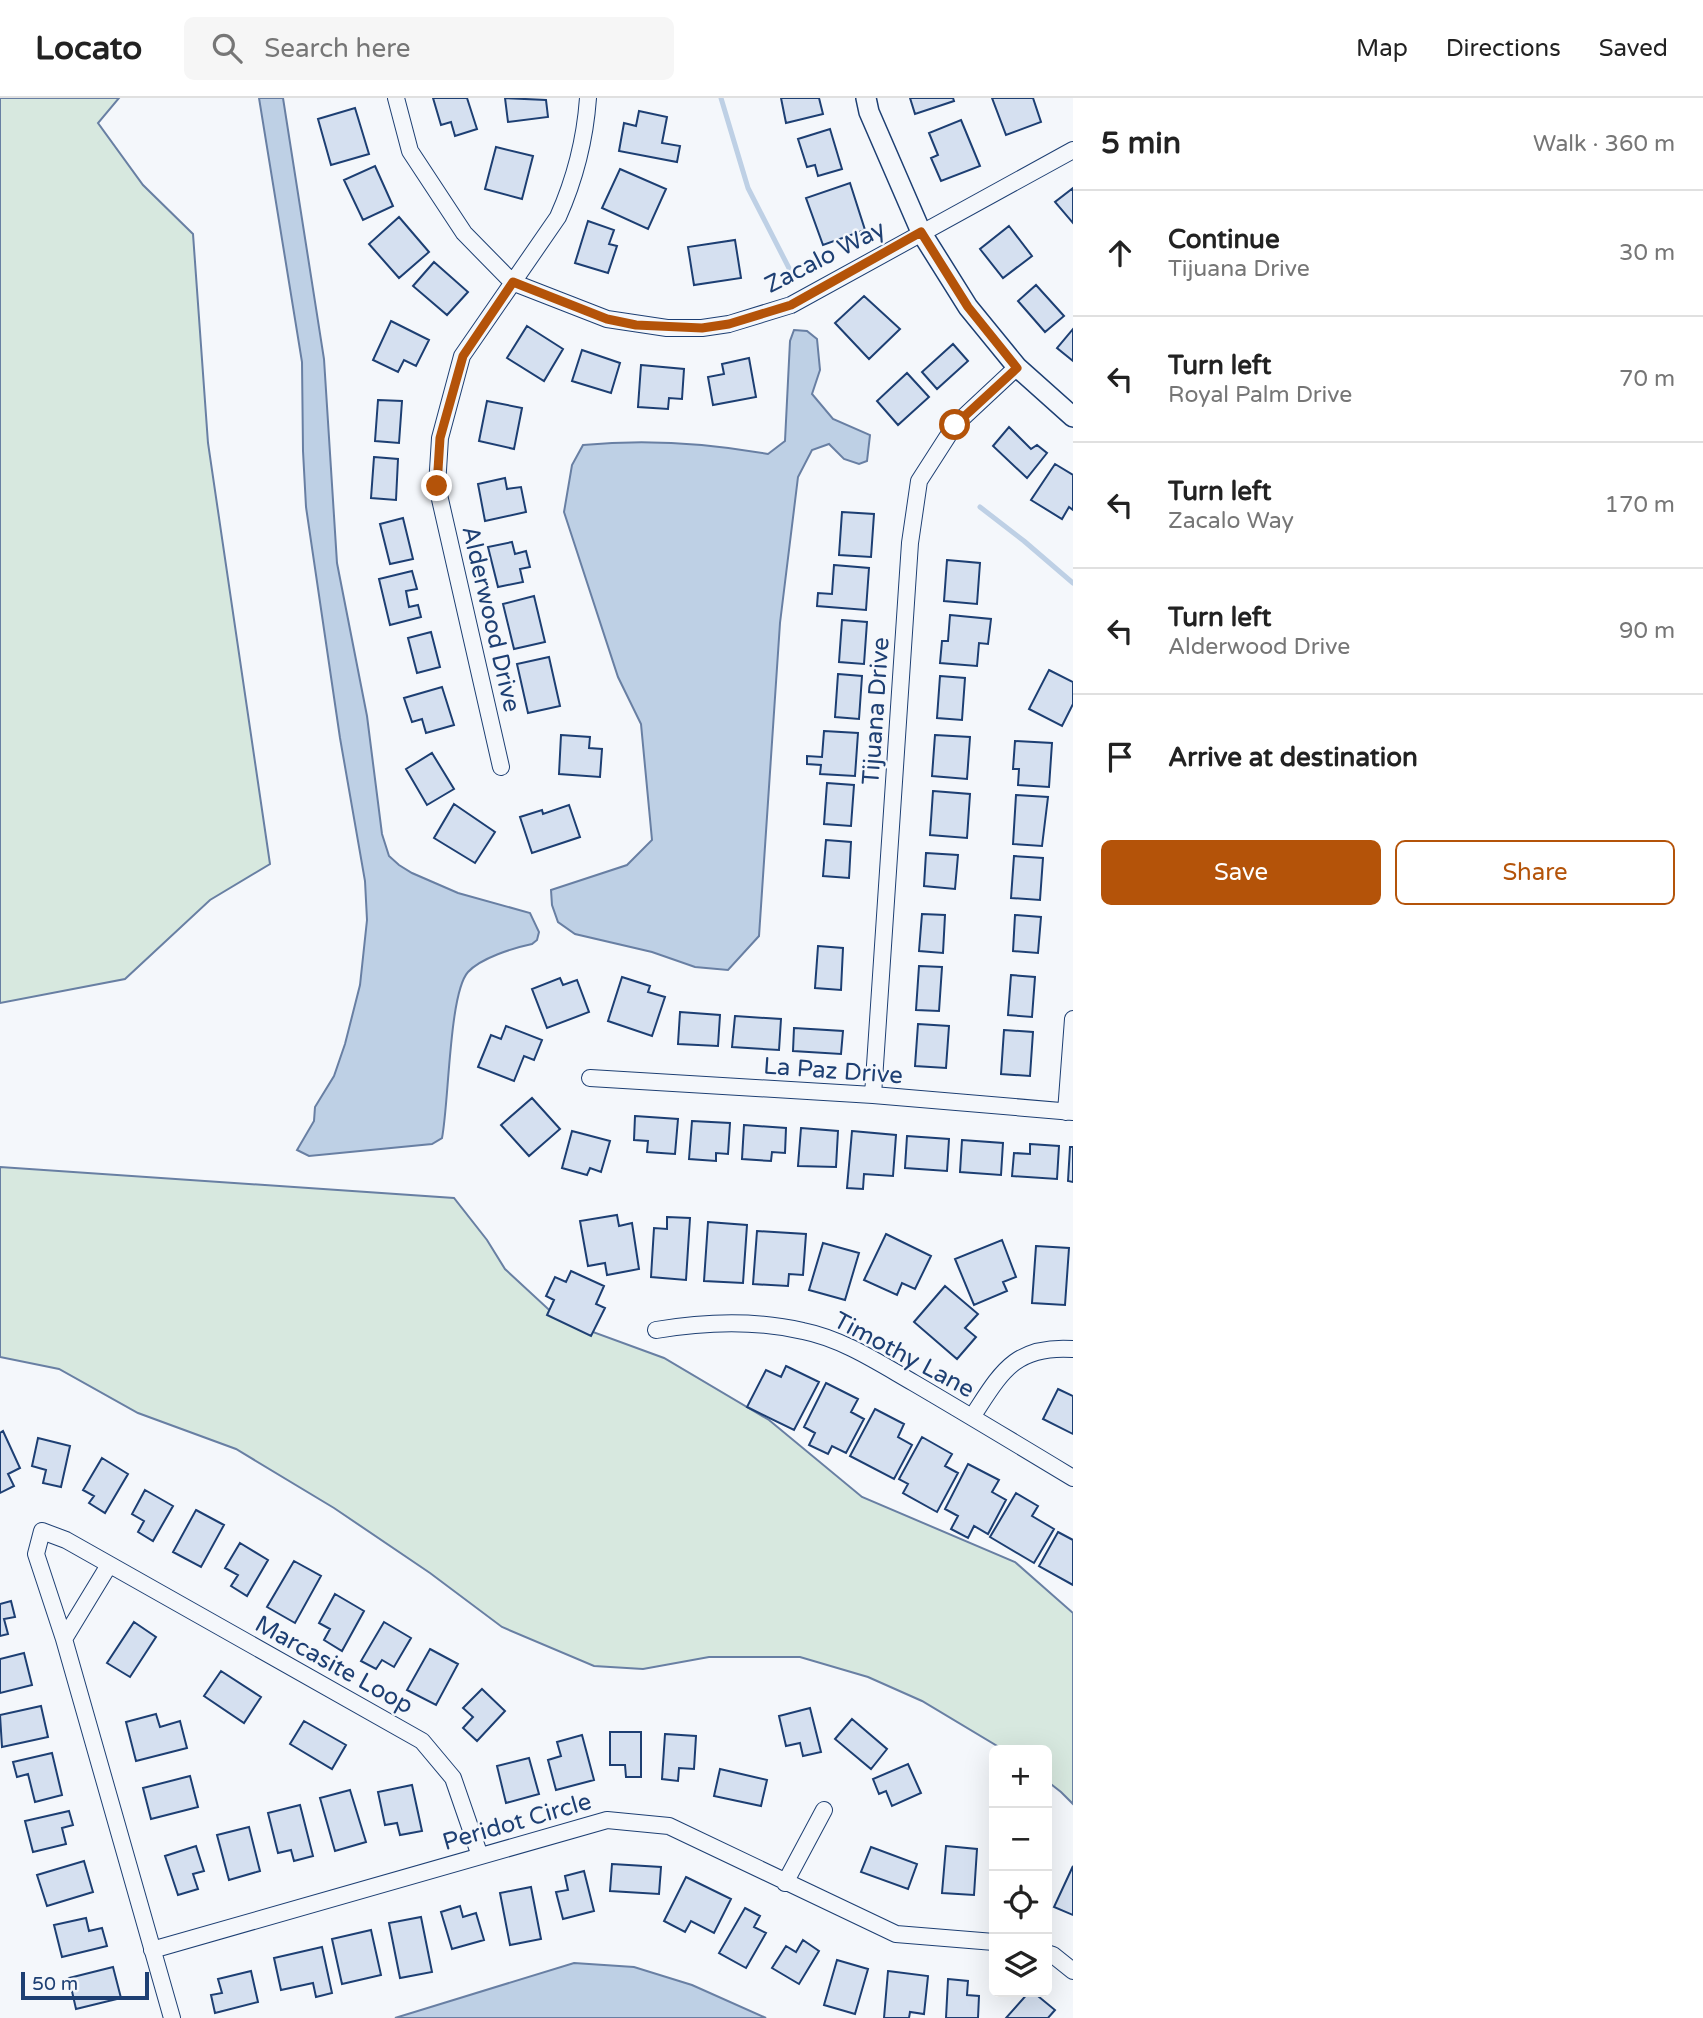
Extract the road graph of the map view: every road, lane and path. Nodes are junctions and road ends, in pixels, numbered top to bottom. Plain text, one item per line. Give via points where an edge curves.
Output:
1 (396, 98) edge
2 (588, 98) edge
3 (866, 98) edge
4 (1073, 150) edge
5 (921, 232) junction
6 (513, 282) junction
7 (1017, 368) junction
8 (1073, 417) edge
9 (501, 767) dead end
10 (1073, 1020) edge
11 (590, 1078) dead end
12 (873, 1096) junction
13 (1070, 1112) edge
14 (656, 1330) dead end
15 (1073, 1349) edge
16 (972, 1417) junction
17 (1073, 1478) edge
18 (109, 1565) junction
19 (64, 1639) junction
20 (824, 1810) dead end
21 (480, 1856) junction
22 (785, 1883) junction
23 (989, 1942) edge
24 (152, 1950) junction
25 (1052, 1954) edge
26 (1073, 1971) edge
27 (172, 2018) edge

1 - 6 street, Zacalo Way via 410,151 464,233
2 - 6 street, Alderwood Drive via 586,127 569,192 558,217
3 - 5 street
4 - 5 street, Zacalo Way
5 - 6 street, Zacalo Way via 791,305 702,328 607,319
5 - 7 street via 968,307
6 - 9 street, Alderwood Drive via 463,356 440,438 437,486
7 - 8 street
7 - 12 street, Tijuana Drive via 955,425 919,481 910,543
10 - 13 street
11 - 12 street, La Paz Drive
12 - 13 street, La Paz Drive
14 - 16 street, Timothy Lane via 692,1324 767,1325 830,1338
15 - 16 street via 1037,1350 1018,1359 1002,1372
16 - 17 street, Timothy Lane
18 - 19 street
18 - 19 street, Marcasite Loop via 42,1531 36,1554
18 - 21 street, Marcasite Loop via 422,1741 453,1778
19 - 24 street, Marcasite Loop
20 - 22 street
21 - 22 street, Peridot Circle via 607,1820 669,1826
21 - 24 street, Peridot Circle
22 - 23 street, Peridot Circle via 896,1934
24 - 27 street
25 - 26 street

